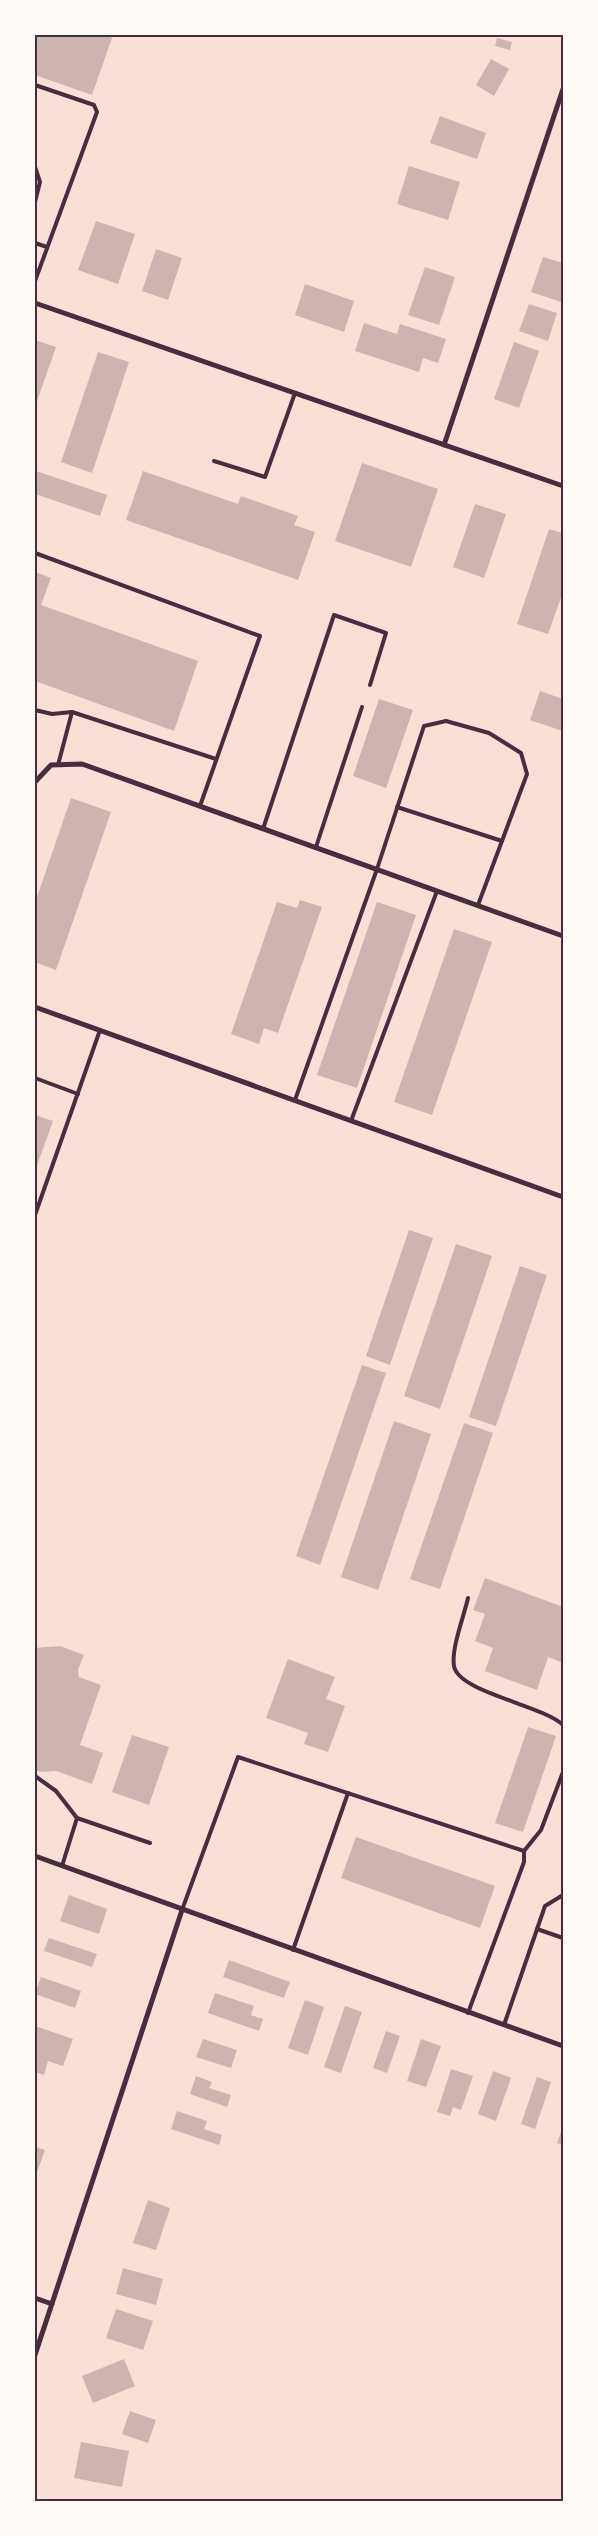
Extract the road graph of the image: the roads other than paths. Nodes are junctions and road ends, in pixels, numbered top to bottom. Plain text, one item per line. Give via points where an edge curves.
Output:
1 (35, 86) edge
2 (563, 89) edge
3 (35, 166) edge
4 (35, 202) edge
5 (35, 243) edge
6 (47, 247) junction
7 (35, 281) edge
8 (35, 303) edge
9 (295, 393) junction
10 (444, 445) junction
11 (214, 461) dead end
12 (563, 486) edge
13 (35, 553) edge
14 (370, 685) dead end
15 (362, 707) dead end
16 (35, 710) edge
17 (72, 712) junction
18 (216, 759) junction
19 (58, 765) junction
20 (35, 782) edge
21 (200, 806) junction
22 (397, 807) junction
23 (263, 829) junction
24 (502, 841) junction
25 (316, 848) junction
26 (377, 869) junction
27 (437, 891) junction
28 (478, 905) junction
29 (563, 936) edge
30 (35, 1006) edge
31 (100, 1030) junction
32 (35, 1078) edge
33 (78, 1094) junction
34 (294, 1100) junction
35 (351, 1121) junction
36 (563, 1197) edge
37 (35, 1215) edge
38 (468, 1598) dead end
39 (563, 1725) edge
40 (563, 1772) edge
41 (35, 1776) edge
42 (348, 1793) junction
43 (77, 1818) junction
44 (150, 1843) dead end
45 (524, 1851) junction
46 (35, 1856) edge
47 (62, 1866) junction
48 (563, 1895) edge
49 (182, 1910) junction
50 (537, 1929) junction
51 (563, 1938) edge
52 (293, 1950) junction
53 (468, 2013) junction
54 (504, 2025) junction
55 (563, 2046) edge
56 (35, 2298) edge
57 (52, 2304) junction
58 (35, 2354) edge

1 - 6 lane via 94,105 97,112
2 - 10 street
3 - 4 lane via 40,182
5 - 6 lane
6 - 7 lane
8 - 9 street
9 - 10 street
9 - 11 lane via 265,477
10 - 12 street
13 - 18 lane via 260,636
14 - 23 lane via 386,633 334,615
15 - 25 lane
16 - 17 lane via 52,714
17 - 18 lane
17 - 19 lane
18 - 21 lane
19 - 20 street via 51,765
19 - 21 street via 82,764
21 - 23 street
22 - 24 lane
22 - 24 lane via 424,726 446,721 489,733 521,753 527,774
22 - 26 lane
23 - 25 street
24 - 28 lane
25 - 26 street
26 - 27 street
26 - 34 lane
27 - 28 street
27 - 35 lane
28 - 29 street
30 - 31 street
31 - 33 lane
31 - 34 street
32 - 33 lane
33 - 37 lane
34 - 35 street
35 - 36 street
38 - 39 lane via 455,1653 457,1675 471,1685 549,1714
40 - 45 lane via 542,1830
41 - 43 lane via 56,1791
42 - 45 lane
42 - 49 lane via 238,1757
42 - 52 lane
43 - 44 lane
43 - 47 lane
45 - 53 lane via 524,1862
46 - 47 street
47 - 49 street
48 - 50 lane via 545,1906
49 - 52 street
49 - 57 street
50 - 51 lane
50 - 54 lane
52 - 53 street
53 - 54 street
54 - 55 street
56 - 57 street
57 - 58 street

